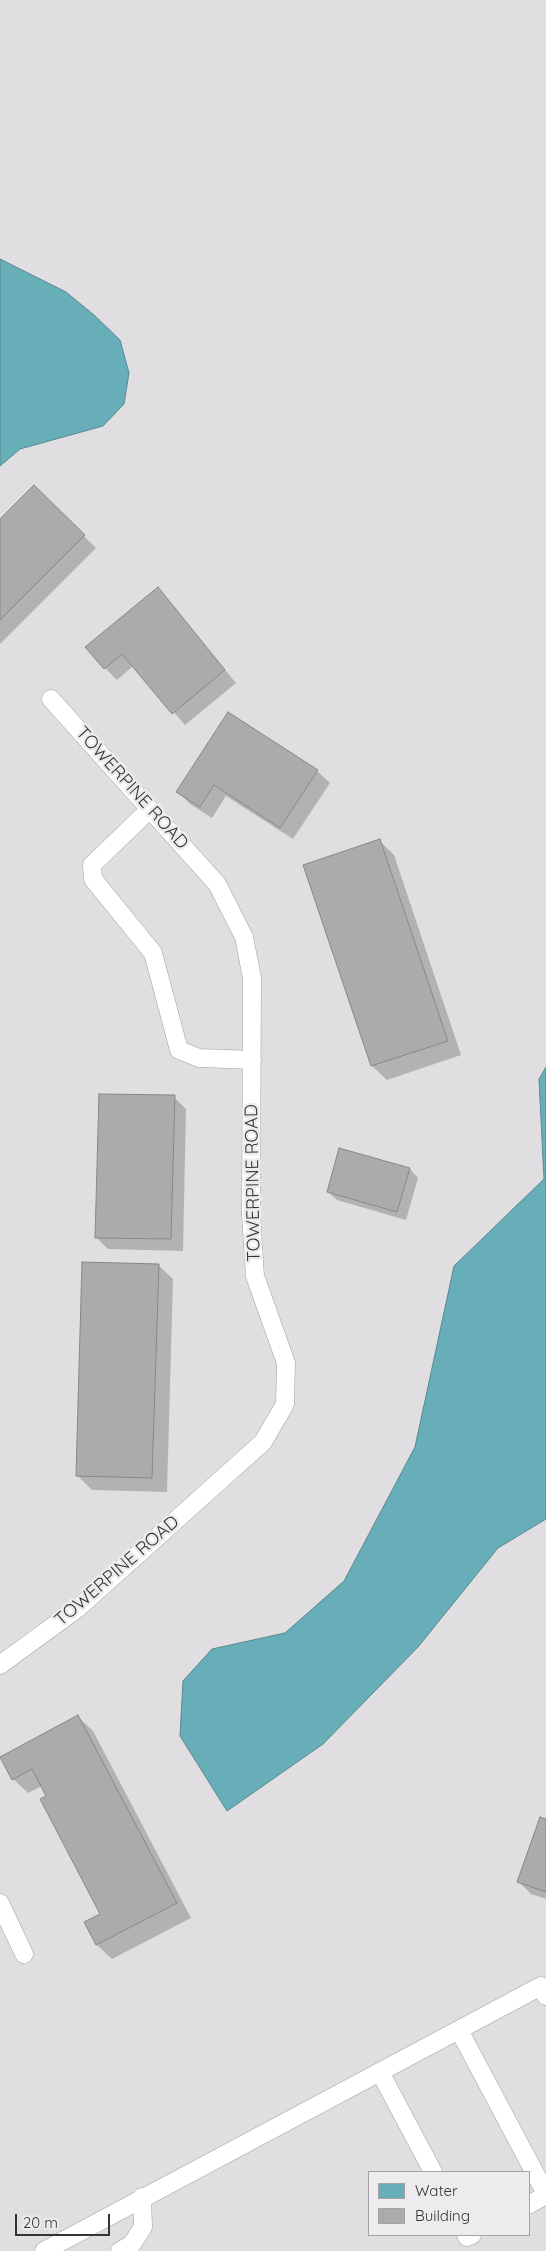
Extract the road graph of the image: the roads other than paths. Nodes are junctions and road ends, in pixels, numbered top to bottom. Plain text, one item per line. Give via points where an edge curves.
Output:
1 (51, 699) dead end
2 (150, 809) junction
3 (252, 1060) junction
4 (0, 1665) edge
5 (0, 1903) edge
6 (24, 1954) dead end
7 (546, 1996) edge
8 (459, 2030) junction
9 (380, 2072) junction
10 (432, 2171) edge
11 (546, 2194) edge
12 (142, 2197) junction
13 (531, 2203) edge
14 (44, 2251) edge
15 (120, 2251) edge

1 - 2 lane, TOWERPINE ROAD
2 - 3 lane, TOWERPINE ROAD via 217,884 244,937 252,978
2 - 3 lane via 92,866 93,879 153,953 179,1050 199,1058
3 - 4 lane, TOWERPINE ROAD via 251,1215 255,1276 286,1363 285,1404 263,1442 78,1608
5 - 6 lane
7 - 8 lane via 541,1986
8 - 9 lane
8 - 11 lane
9 - 10 lane
9 - 12 lane
11 - 13 lane
12 - 14 lane
12 - 15 lane via 142,2227 132,2244

